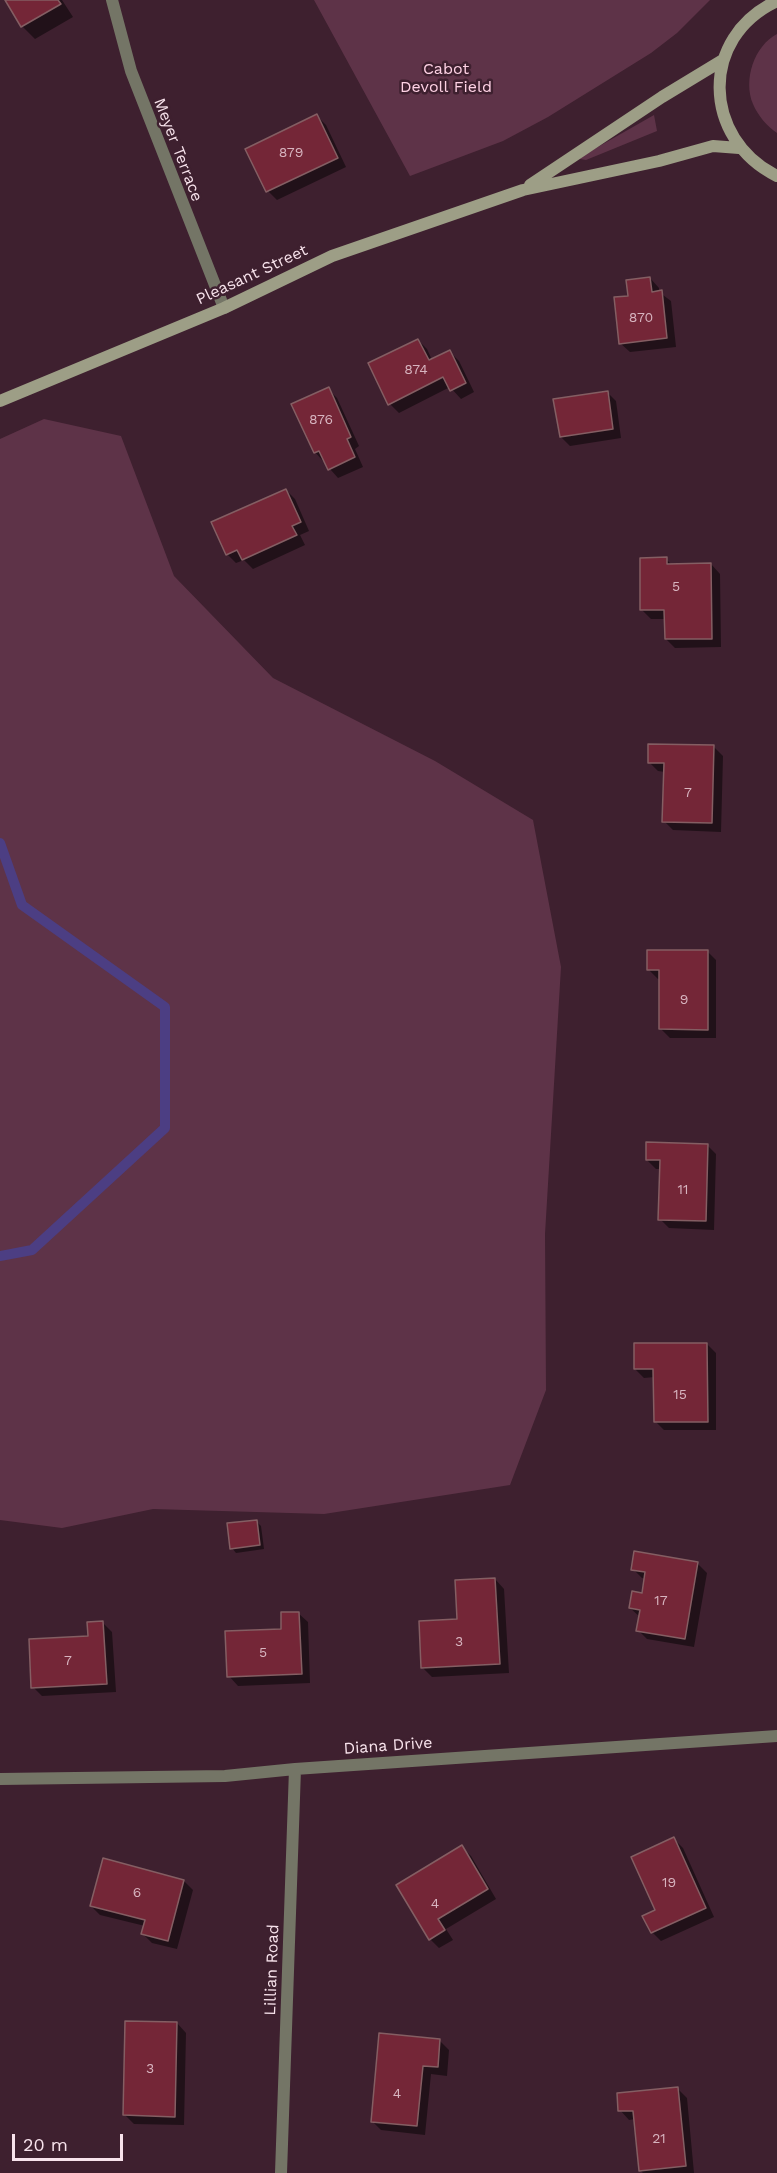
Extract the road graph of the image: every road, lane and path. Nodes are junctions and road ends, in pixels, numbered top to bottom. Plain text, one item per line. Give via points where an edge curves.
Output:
1 (112, 0) edge
2 (777, 1) edge
3 (723, 60) junction
4 (739, 148) junction
5 (777, 176) edge
6 (523, 190) junction
7 (224, 308) junction
8 (0, 400) edge
9 (777, 1736) edge
10 (295, 1769) junction
11 (0, 1779) edge
12 (281, 2173) edge

1 - 7 street, Meyer Terrace via 130,72
2 - 3 main road via 746,21
3 - 4 main road via 720,106
3 - 6 main road, Pleasant Street
4 - 5 main road
4 - 6 main road, Pleasant Street via 712,146
6 - 7 main road, Pleasant Street via 332,256
7 - 8 main road, Pleasant Street
9 - 10 street, Diana Drive
10 - 11 street, Diana Drive via 225,1776
10 - 12 street, Lillian Road

